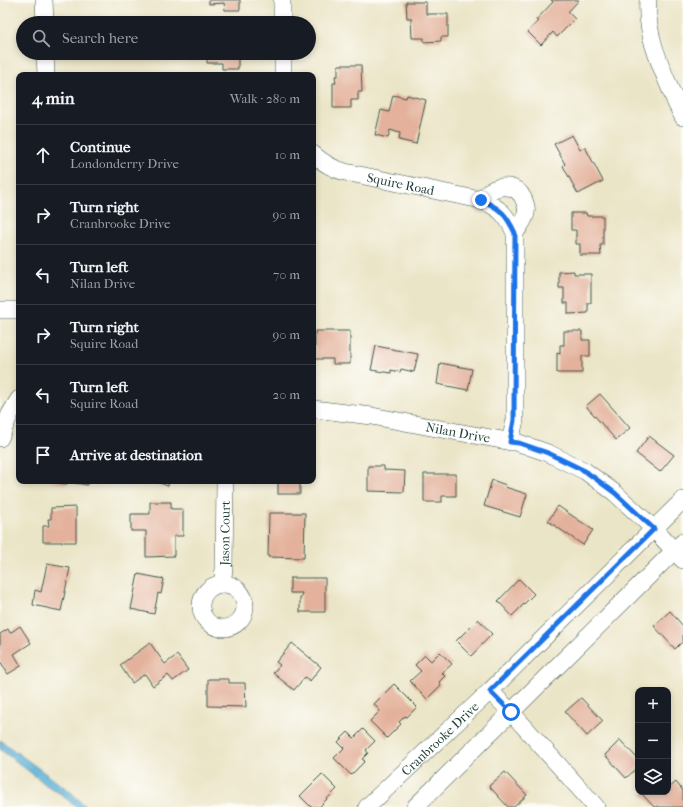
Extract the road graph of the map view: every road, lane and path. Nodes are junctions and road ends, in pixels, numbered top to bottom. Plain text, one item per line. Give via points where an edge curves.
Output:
1 (44, 0) edge
2 (282, 0) edge
3 (648, 0) edge
4 (45, 16) edge
5 (282, 16) edge
6 (45, 60) edge
7 (283, 60) edge
8 (46, 72) edge
9 (283, 72) edge
10 (681, 107) edge
11 (316, 161) edge
12 (481, 200) junction
13 (515, 233) junction
14 (0, 310) edge
15 (16, 310) edge
16 (16, 405) edge
17 (316, 409) edge
18 (0, 438) edge
19 (510, 442) junction
20 (225, 484) edge
21 (683, 500) edge
22 (654, 529) junction
23 (680, 551) edge
24 (222, 584) dead end
25 (490, 691) junction
26 (511, 712) junction
27 (367, 807) edge
28 (415, 807) edge
29 (596, 807) edge

1 - 4 street
2 - 5 street
3 - 10 street via 650,33 657,56
6 - 8 street
7 - 9 street
11 - 12 street, Squire Road via 345,172
12 - 13 street, Squire Road via 502,211
12 - 13 street via 491,191 503,187 513,187 521,192 526,212
13 - 19 street, Squire Road via 514,420
14 - 15 street
16 - 18 street
17 - 19 street, Nilan Drive via 372,416
19 - 22 street, Nilan Drive via 548,453 585,471 615,493
20 - 24 street, Jason Court
21 - 22 street, Cranbrooke Drive
22 - 23 street, Nilan Drive
22 - 25 street, Cranbrooke Drive
23 - 26 street
25 - 26 street
25 - 27 street, Cranbrooke Drive
26 - 28 street
26 - 29 street

